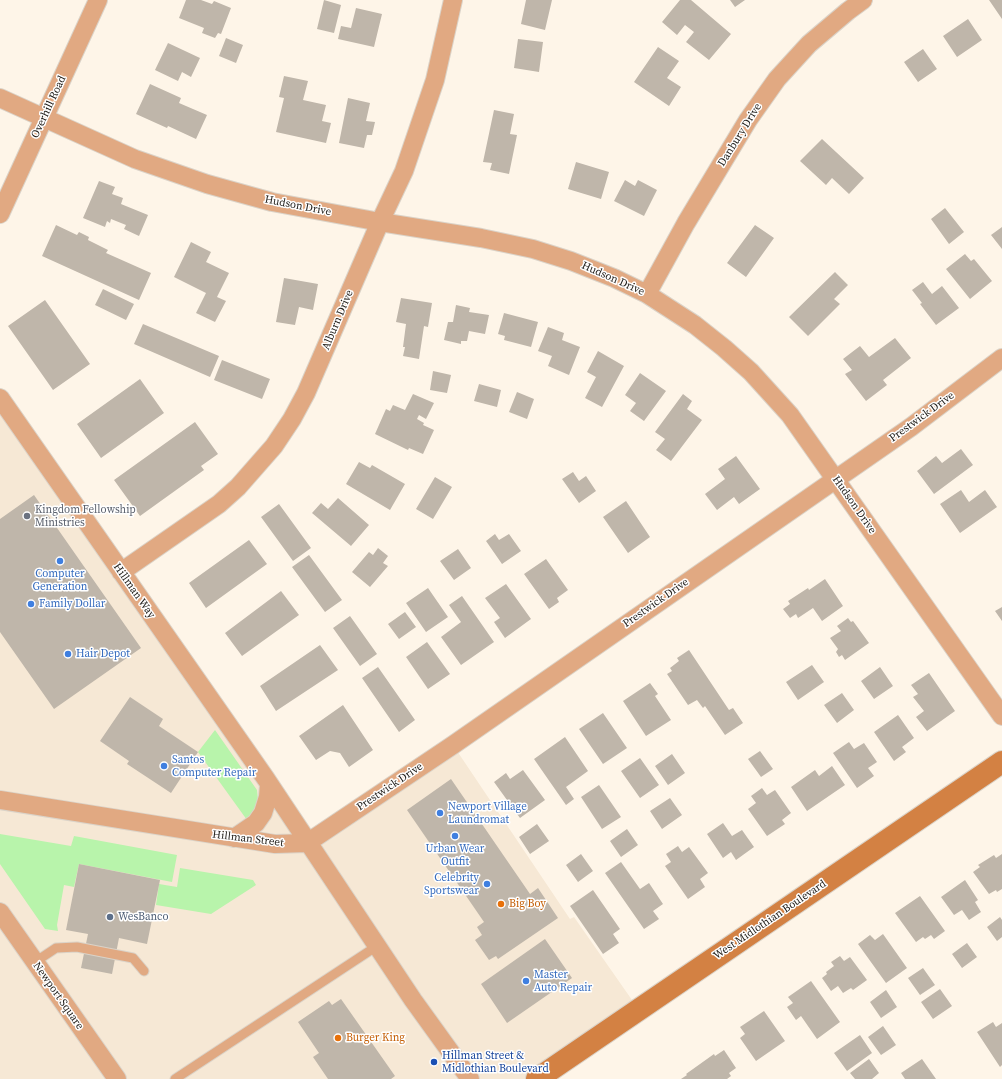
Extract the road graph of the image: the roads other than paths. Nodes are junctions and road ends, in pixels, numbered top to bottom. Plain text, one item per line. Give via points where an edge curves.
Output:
1 (98, 0) edge
2 (453, 0) edge
3 (863, 0) edge
4 (0, 98) edge
5 (44, 118) junction
6 (0, 214) edge
7 (380, 222) junction
8 (647, 294) junction
9 (1002, 358) edge
10 (0, 398) edge
11 (836, 478) junction
12 (121, 572) junction
13 (1002, 716) edge
14 (1002, 762) edge
15 (269, 784) junction
16 (0, 800) edge
17 (234, 838) junction
18 (307, 843) junction
19 (0, 912) edge
20 (377, 946) junction
21 (35, 962) junction
22 (144, 971) dead end
23 (117, 1079) edge
24 (176, 1079) edge
25 (470, 1079) edge
26 (538, 1079) edge

1 - 5 street, Overhill Road
2 - 7 street, Alburn Drive via 434,80 404,171
3 - 8 street, Danbury Drive via 809,44 777,79 732,145
4 - 5 street, Hudson Drive
5 - 6 street, Overhill Road
5 - 7 street, Hudson Drive via 135,158 207,184 272,202
7 - 8 street, Hudson Drive via 533,249 607,275
7 - 12 street, Alburn Drive via 306,393 274,446 238,487 219,504
8 - 11 street, Hudson Drive via 695,325 751,372 790,415
9 - 11 street, Prestwick Drive via 911,427
10 - 12 street, Hillman Way
11 - 13 street, Hudson Drive
11 - 18 street, Prestwick Drive via 453,745
12 - 15 street, Hillman Way
14 - 26 main road, West Midlothian Boulevard
15 - 17 street via 263,813 256,823
15 - 18 street, Hillman Way
16 - 17 street, Hillman Street
17 - 18 street, Hillman Street via 275,844
18 - 20 street
19 - 21 street, Newport Square
20 - 24 lane
20 - 25 street
21 - 22 lane via 56,948 76,946 133,958
21 - 23 street, Newport Square

